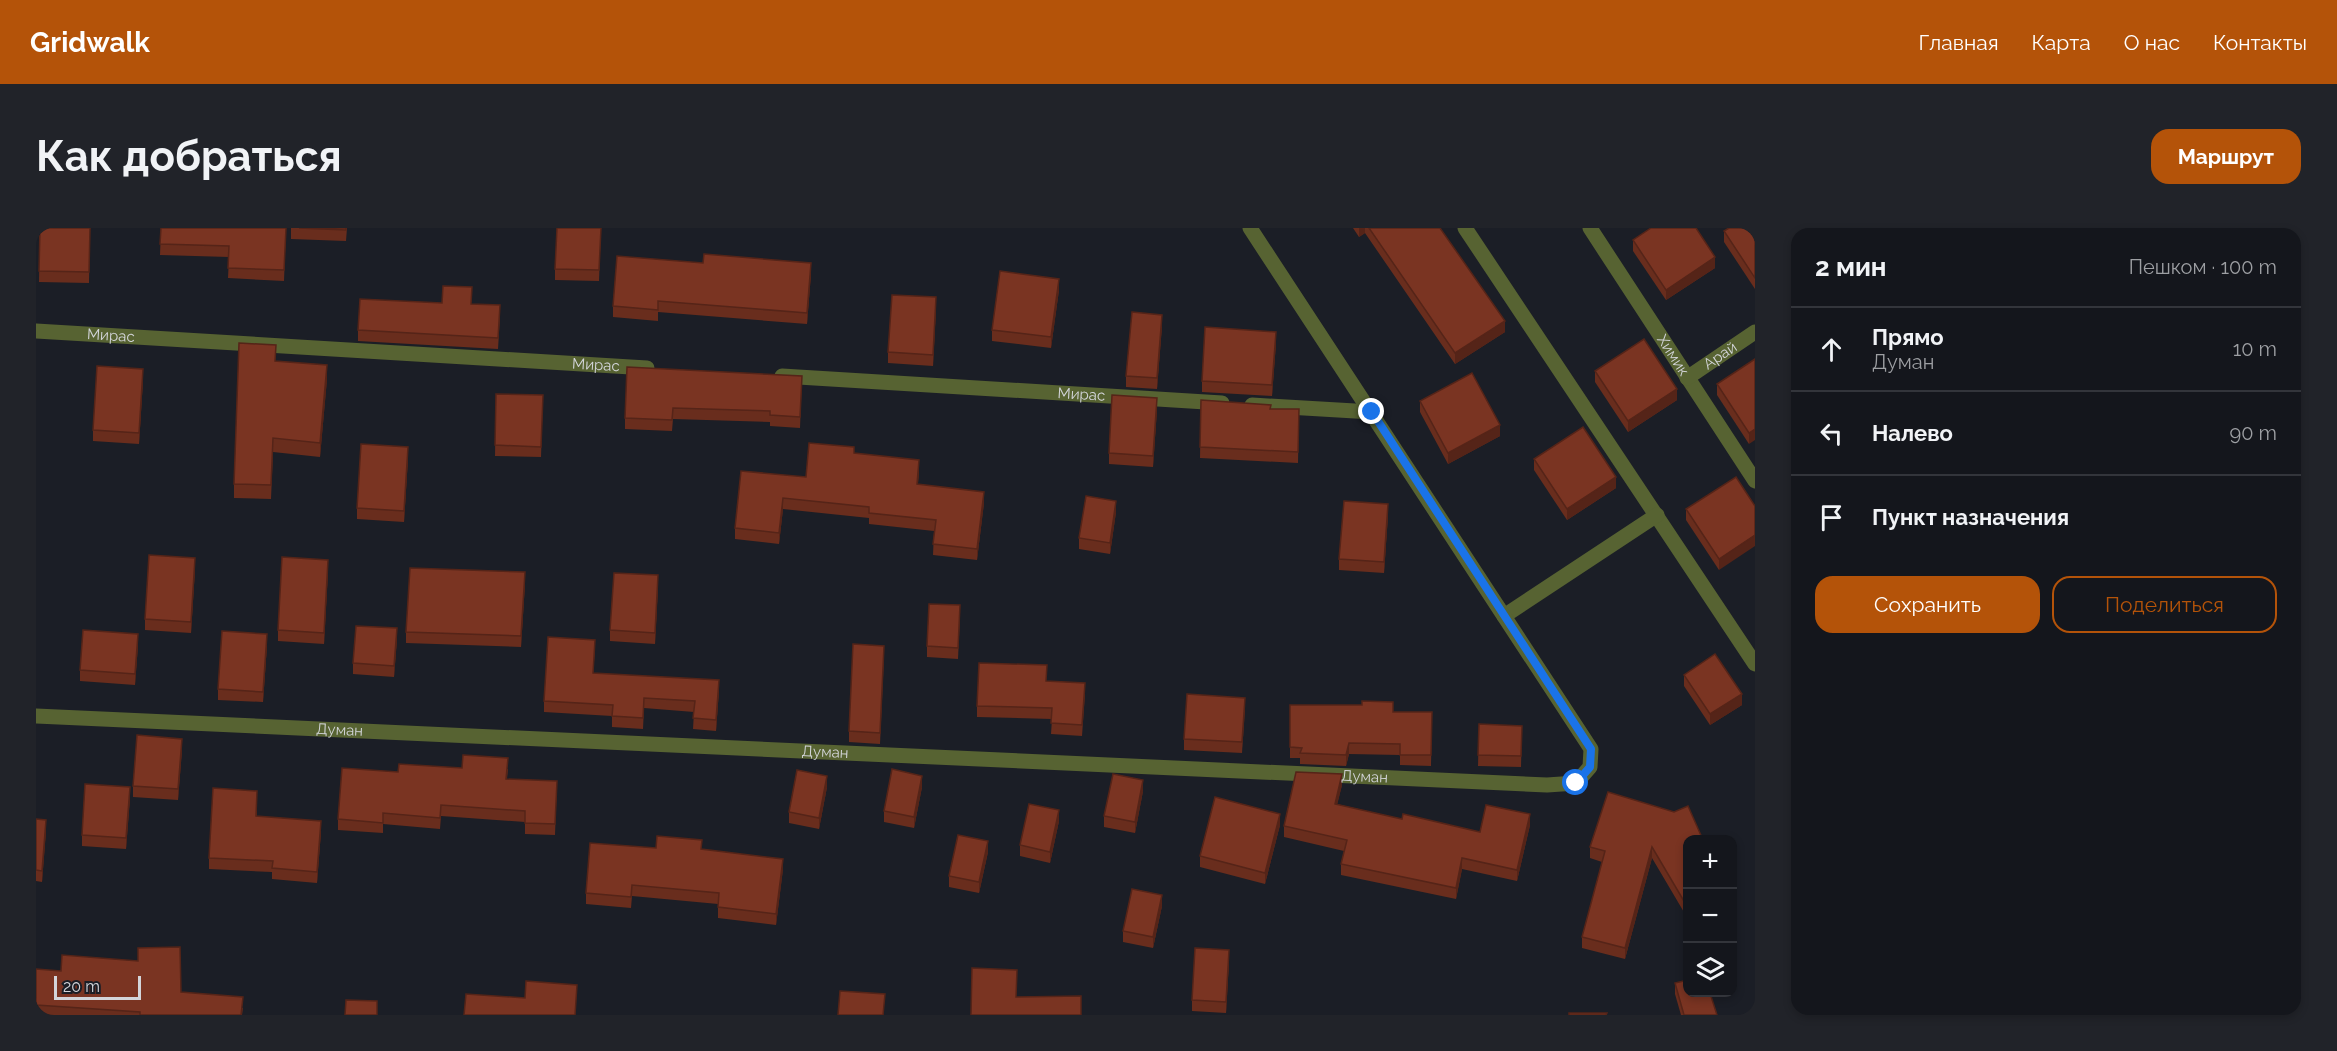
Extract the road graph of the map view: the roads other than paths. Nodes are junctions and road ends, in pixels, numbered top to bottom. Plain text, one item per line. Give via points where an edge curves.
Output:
1 (1250, 228) edge
2 (1465, 228) edge
3 (1590, 228) edge
4 (36, 331) edge
5 (1755, 332) edge
6 (668, 370) edge
7 (764, 375) edge
8 (1687, 378) junction
9 (1372, 412) junction
10 (1755, 481) edge
11 (1658, 515) junction
12 (1504, 616) junction
13 (1755, 664) edge
14 (36, 716) edge

1 - 9 street
2 - 11 street
3 - 8 street, Химик
4 - 6 street, Мирас
5 - 8 street, Арай
7 - 9 street, Мирас
8 - 10 street, Химик
9 - 12 street
11 - 12 street
11 - 13 street
12 - 14 street, Думан via 1591,749 1590,767 1576,783 1547,785

